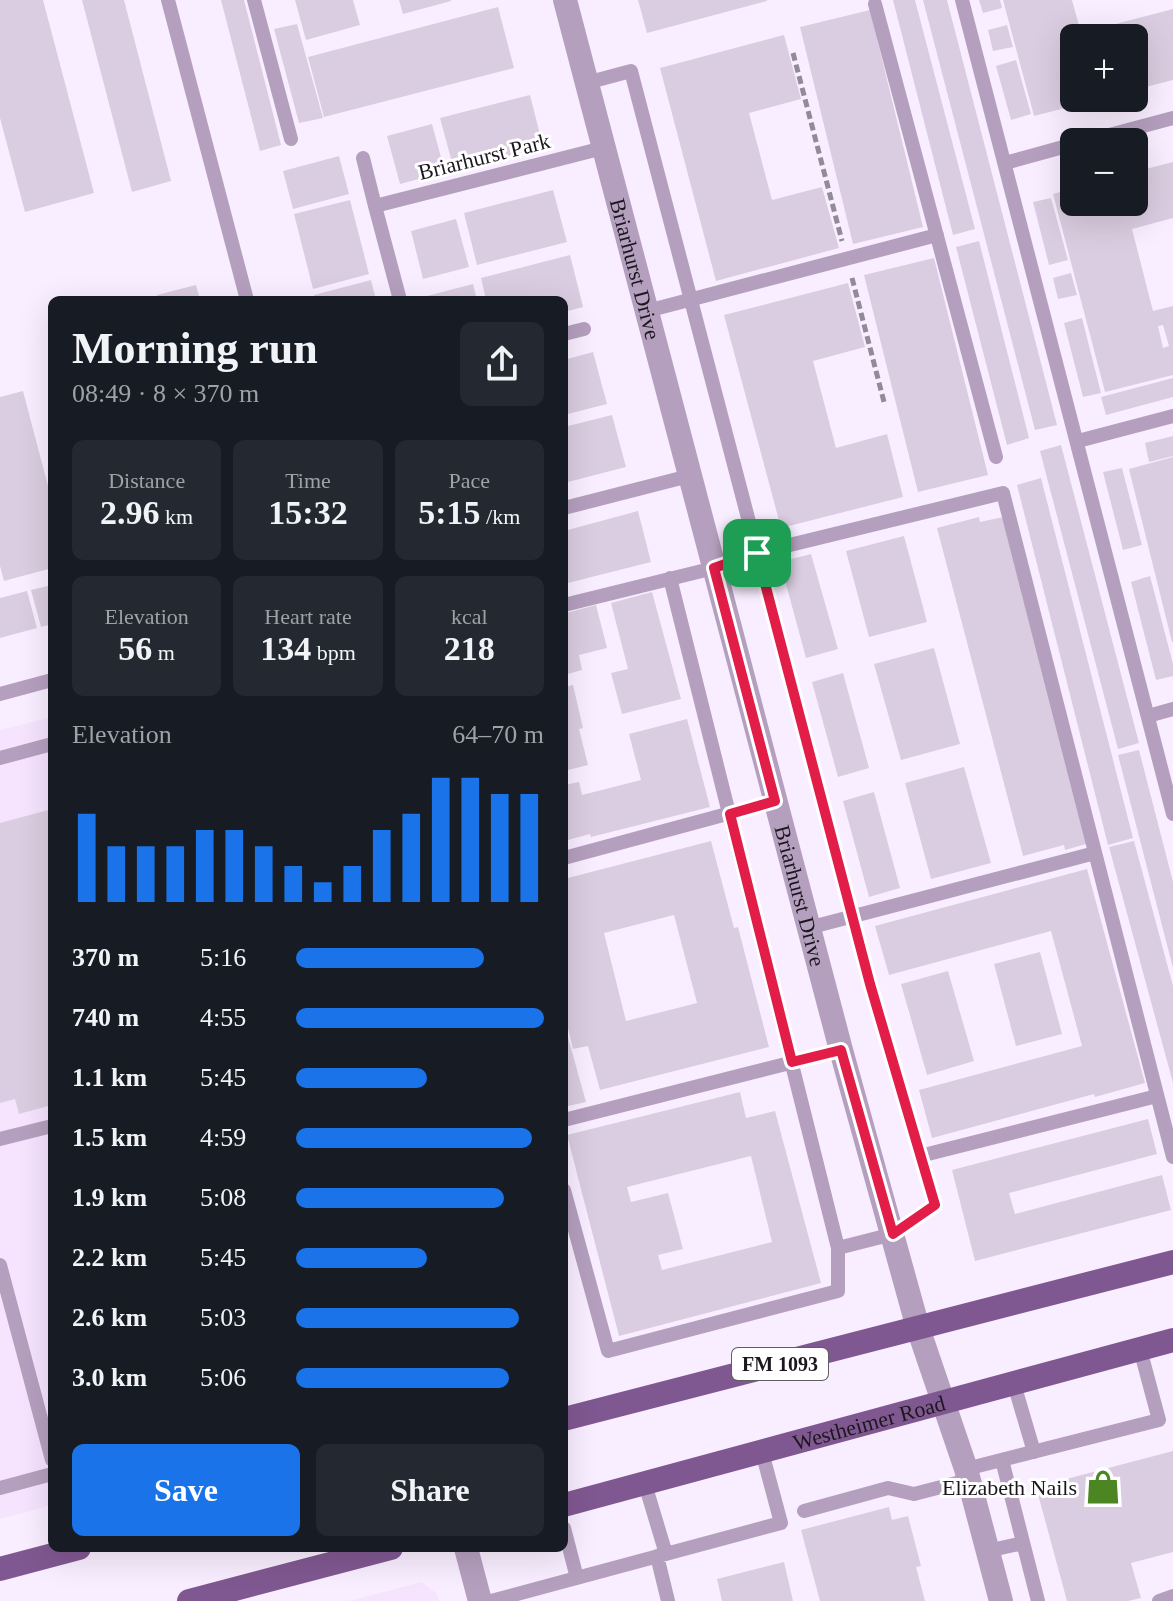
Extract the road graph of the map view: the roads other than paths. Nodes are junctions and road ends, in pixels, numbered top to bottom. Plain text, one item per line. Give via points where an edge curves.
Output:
1 (168, 0) edge
2 (254, 0) edge
3 (565, 0) edge
4 (962, 0) edge
5 (875, 4) dead end
6 (586, 83) junction
7 (1173, 118) edge
8 (1136, 128) edge
9 (291, 139) dead end
10 (603, 148) junction
11 (1060, 148) edge
12 (363, 158) dead end
13 (1005, 163) junction
14 (375, 206) junction
15 (937, 235) junction
16 (246, 296) edge
17 (399, 296) edge
18 (691, 299) junction
19 (647, 311) junction
20 (584, 329) dead end
21 (568, 333) edge
22 (1173, 416) edge
23 (1078, 441) junction
24 (996, 457) dead end
25 (689, 476) junction
26 (568, 507) edge
27 (757, 553) junction
28 (714, 568) junction
29 (670, 578) junction
30 (568, 604) edge
31 (48, 681) edge
32 (0, 694) edge
33 (1173, 709) edge
34 (1148, 716) junction
35 (48, 745) edge
36 (0, 758) edge
37 (775, 801) junction
38 (730, 814) junction
39 (1173, 814) edge
40 (1095, 853) junction
41 (568, 857) edge
42 (853, 916) junction
43 (808, 928) junction
44 (841, 1050) junction
45 (792, 1062) junction
46 (1157, 1096) junction
47 (568, 1119) edge
48 (48, 1131) edge
49 (0, 1139) edge
50 (920, 1156) junction
51 (1173, 1157) edge
52 (568, 1205) edge
53 (893, 1234) junction
54 (838, 1248) junction
55 (1173, 1262) edge
56 (0, 1265) edge
57 (918, 1328) junction
58 (1173, 1340) edge
59 (1140, 1349) junction
60 (1014, 1384) junction
61 (942, 1401) junction
62 (568, 1420) edge
63 (48, 1445) edge
64 (762, 1452) junction
65 (1034, 1452) junction
66 (1002, 1460) junction
67 (48, 1475) edge
68 (967, 1475) junction
69 (645, 1484) junction
70 (0, 1488) edge
71 (568, 1504) edge
72 (804, 1511) dead end
73 (568, 1543) edge
74 (1023, 1543) junction
75 (987, 1551) junction
76 (64, 1552) edge
77 (332, 1552) edge
78 (376, 1552) edge
79 (467, 1552) edge
80 (661, 1555) junction
81 (0, 1569) edge
82 (307, 1570) junction
83 (577, 1578) junction
84 (255, 1592) edge
85 (534, 1595) edge
86 (1173, 1596) edge
87 (189, 1601) edge
88 (480, 1601) edge
89 (491, 1601) edge
90 (668, 1601) edge
91 (1001, 1601) edge
92 (1038, 1601) edge
93 (1159, 1601) edge

1 - 16 lane
2 - 9 lane
3 - 6 street, Briarhurst Drive
4 - 13 lane
5 - 15 lane
6 - 10 street, Briarhurst Drive
6 - 18 lane via 631,71
7 - 8 lane
10 - 14 lane, Briarhurst Park
10 - 19 street, Briarhurst Drive
11 - 13 lane
12 - 14 lane
13 - 23 lane
14 - 17 lane
15 - 18 lane
15 - 24 lane
18 - 19 lane
18 - 27 lane
19 - 25 street, Briarhurst Drive
20 - 21 lane
22 - 23 lane
23 - 34 lane
25 - 26 lane
25 - 28 street, Briarhurst Drive
27 - 28 lane
27 - 40 lane via 1003,493
27 - 42 lane
28 - 29 lane
28 - 37 street, Briarhurst Drive
29 - 30 lane
29 - 38 lane
31 - 32 lane
33 - 34 lane
34 - 39 lane
35 - 36 lane
37 - 38 lane
37 - 43 street, Briarhurst Drive
38 - 41 lane
38 - 45 lane
40 - 42 lane
40 - 46 lane
42 - 43 lane
42 - 50 lane
43 - 44 street, Briarhurst Drive
44 - 45 lane
44 - 53 street, Briarhurst Drive
45 - 47 lane
45 - 54 lane
46 - 50 lane
46 - 51 lane
48 - 49 lane
50 - 53 lane via 935,1205
52 - 54 lane via 608,1351 838,1291
53 - 54 lane
53 - 57 street, Briarhurst Drive
55 - 57 main road, FM 1093
56 - 63 lane
57 - 61 street, Briarhurst Drive
57 - 62 main road, FM 1093
58 - 59 main road, Westheimer Road
59 - 60 main road, Westheimer Road
59 - 65 lane via 1159,1420
60 - 61 main road, Westheimer Road
60 - 65 lane
61 - 64 main road, Westheimer Road
61 - 68 street, Briarhurst Drive
64 - 69 main road, Westheimer Road
64 - 80 lane via 781,1523
65 - 66 lane
66 - 68 lane
66 - 74 lane
67 - 70 lane
68 - 72 lane via 914,1494 888,1488
68 - 75 street, Briarhurst Drive
69 - 71 main road, Westheimer Road
69 - 80 lane
73 - 83 lane
74 - 75 lane
74 - 92 lane
75 - 91 street, Briarhurst Drive
76 - 81 main road
77 - 82 main road
78 - 82 main road
79 - 88 street
80 - 83 lane
80 - 90 lane
82 - 84 main road
83 - 85 lane
84 - 87 main road
85 - 89 lane
86 - 93 lane

